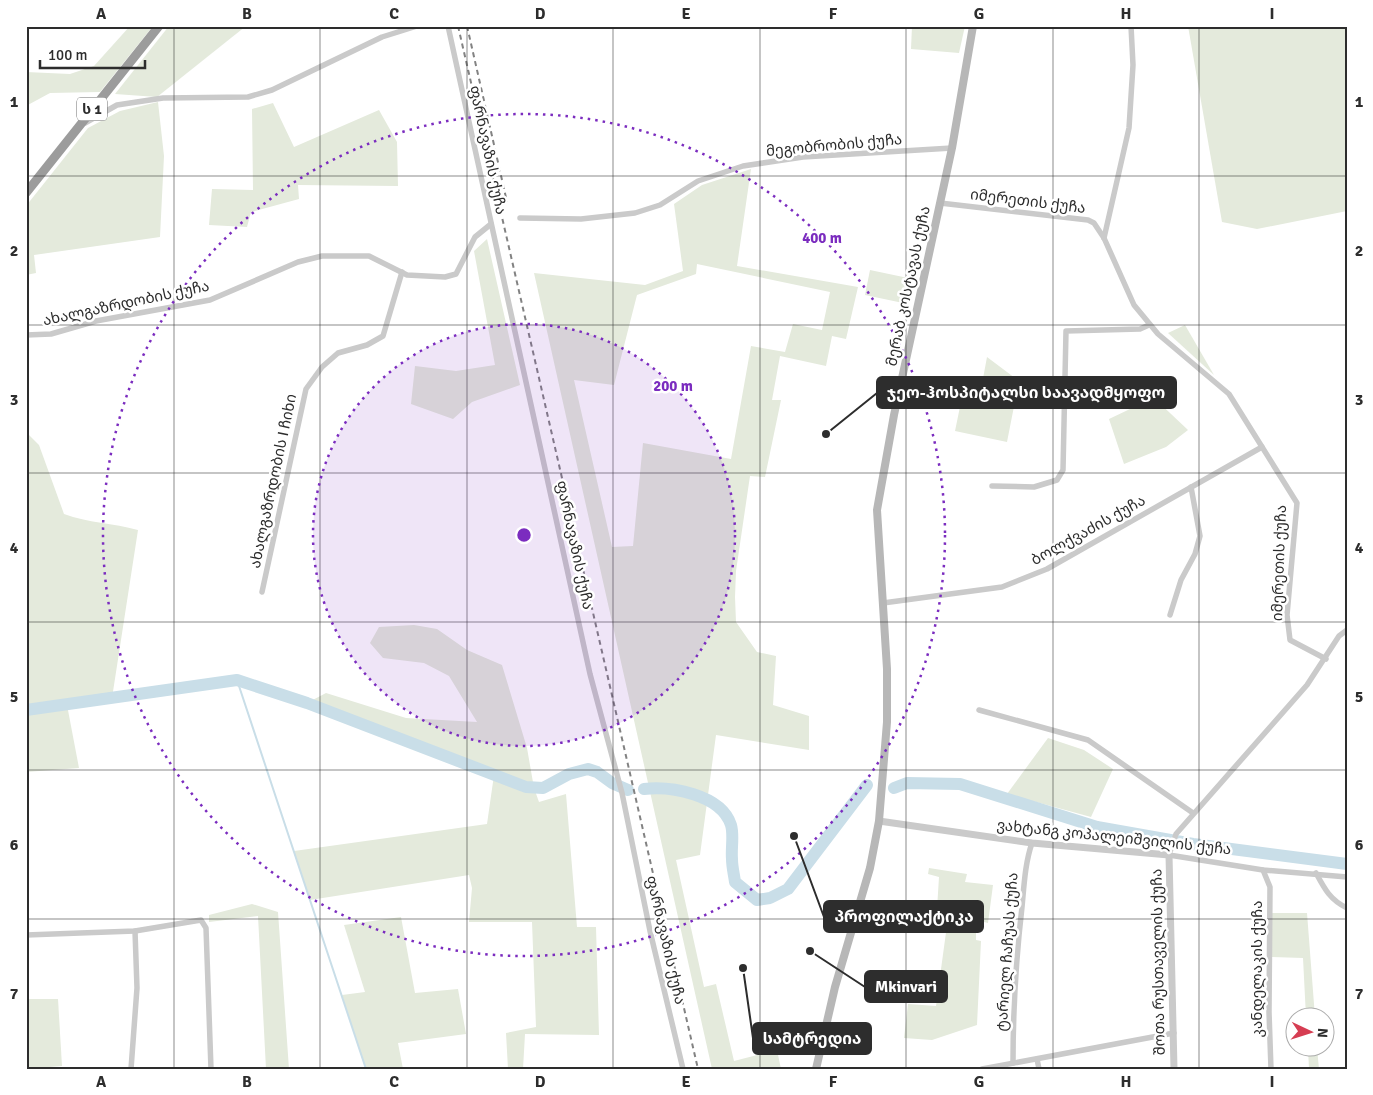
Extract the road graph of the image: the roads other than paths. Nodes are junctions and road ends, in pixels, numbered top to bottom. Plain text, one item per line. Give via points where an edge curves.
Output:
1 (159, 26) edge
2 (417, 26) edge
3 (448, 26) edge
4 (973, 26) edge
5 (1131, 26) edge
6 (79, 126) junction
7 (952, 148) junction
8 (26, 193) edge
9 (940, 204) junction
10 (520, 218) dead end
11 (491, 224) junction
12 (1104, 238) junction
13 (402, 272) junction
14 (1149, 325) junction
15 (26, 334) edge
16 (1262, 448) junction
17 (992, 486) dead end
18 (1191, 487) junction
19 (262, 592) dead end
20 (883, 603) junction
21 (1170, 615) dead end
22 (1347, 630) edge
23 (1326, 659) junction
24 (979, 710) dead end
25 (1193, 813) junction
26 (879, 821) junction
27 (1032, 843) junction
28 (1170, 855) junction
29 (1263, 870) junction
30 (1316, 873) junction
31 (1347, 877) edge
32 (1347, 908) edge
33 (135, 931) junction
34 (26, 935) edge
35 (1174, 1033) junction
36 (1037, 1059) junction
37 (1013, 1063) junction
38 (131, 1069) edge
39 (211, 1069) edge
40 (683, 1069) edge
41 (816, 1069) edge
42 (982, 1069) edge
43 (1039, 1069) edge
44 (1174, 1069) edge
45 (1271, 1069) edge

1 - 6 highway, ს 1
2 - 6 street via 382,37 272,90 248,97 163,98 117,104
3 - 11 street, ფარნავაზის ქუჩა
4 - 7 main road, მერაბ კოსტავას ქუჩა
5 - 12 street via 1133,65 1129,128
6 - 8 highway, ს 1
7 - 9 main road, მერაბ კოსტავას ქუჩა
7 - 10 street, მეგობრობის ქუჩა via 803,157 753,165 698,181 660,205 635,213 581,219
9 - 12 street, იმერეთის ქუჩა via 1088,220
9 - 20 main road, მერაბ კოსტავას ქუჩა via 894,415 877,510
11 - 13 street, ახალგაზრდობის ქუჩა via 475,237 456,274 445,278
11 - 40 street, ფარნავაზის ქუჩა via 590,674 622,793
12 - 14 street, იმერეთის ქუჩა via 1134,306
13 - 15 street, ახალგაზრდობის ქუჩა via 369,256 322,256 298,262 210,300 50,334
13 - 19 street, ახალგაზრდობის I ჩიხი via 383,336 367,345 338,353 322,367 306,389
14 - 16 street, იმერეთის ქუჩა via 1229,394
14 - 17 street via 1140,329 1066,331 1063,470 1057,480 1034,487
16 - 18 street, ბოლქვაძის ქუჩა
16 - 23 street, იმერეთის ქუჩა via 1297,503 1287,614 1290,640
18 - 20 street, ბოლქვაძის ქუჩა via 1047,570 1002,587
18 - 21 street via 1200,536
20 - 26 main road, მერაბ კოსტავას ქუჩა via 887,717
22 - 23 street via 1339,636
23 - 25 street via 1307,685
24 - 25 street via 1088,740
25 - 28 street via 1176,834
26 - 27 street, ვახტანგ კოპალეიშვილის ქუჩა
26 - 41 main road, მერაბ კოსტავას ქუჩა via 870,868 835,987
27 - 28 street, ვახტანგ კოპალეიშვილის ქუჩა
27 - 37 street, ტარიელ ჩაჩუას ქუჩა via 1020,925
28 - 29 street, ვახტანგ კოპალეიშვილის ქუჩა
28 - 35 street, შოთა რუსთაველის ქუჩა
29 - 30 street, ვახტანგ კოპალეიშვილის ქუჩა
29 - 45 street, კანდელაკის ქუჩა via 1270,887
30 - 31 street, ვახტანგ კოპალეიშვილის ქუჩა
30 - 32 street via 1327,894
33 - 34 street
33 - 38 street via 137,988
33 - 39 street via 201,920 206,928
35 - 36 street
35 - 44 street, შოთა რუსთაველის ქუჩა
36 - 37 street
36 - 43 street
37 - 42 street

